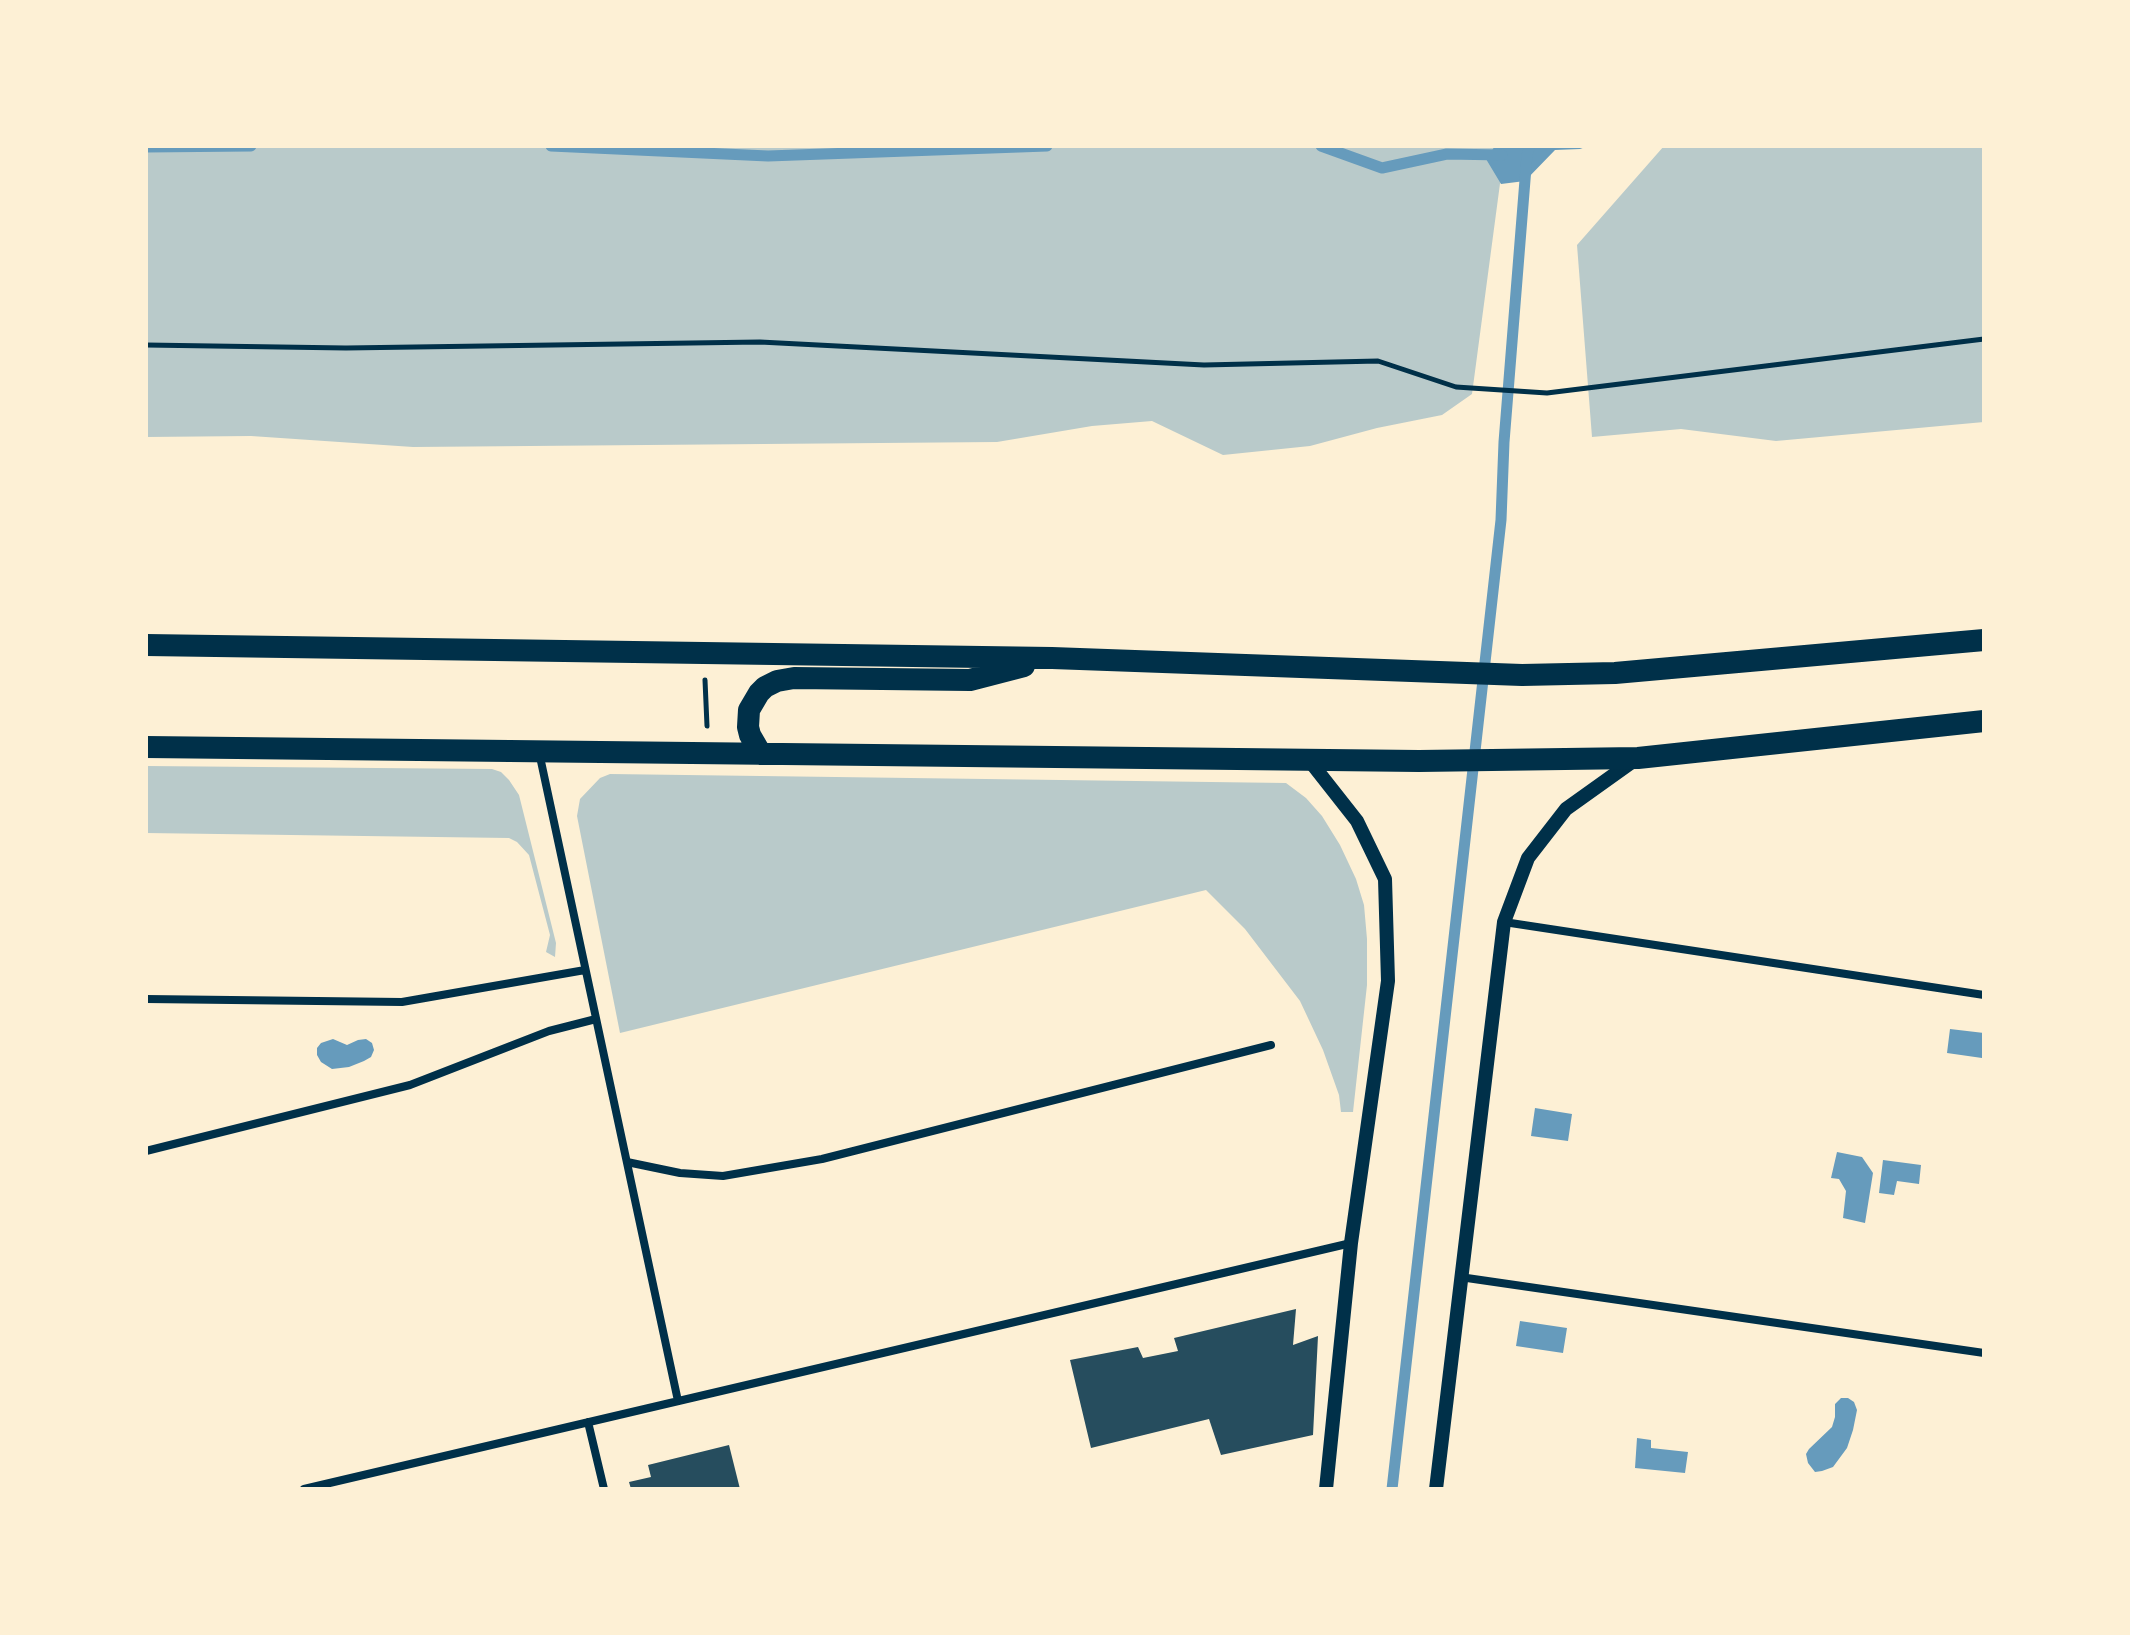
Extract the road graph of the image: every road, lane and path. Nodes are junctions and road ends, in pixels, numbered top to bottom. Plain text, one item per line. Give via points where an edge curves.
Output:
1 (1984, 339) edge
2 (146, 345) edge
3 (1984, 640) edge
4 (146, 645) edge
5 (704, 654) junction
6 (1052, 658) junction
7 (1984, 721) edge
8 (146, 747) edge
9 (538, 752) junction
10 (761, 754) junction
11 (708, 755) junction
12 (1638, 758) junction
13 (1309, 760) junction
14 (1504, 922) junction
15 (585, 970) junction
16 (1984, 995) edge
17 (146, 999) edge
18 (596, 1019) junction
19 (1271, 1045) dead end
20 (146, 1151) edge
21 (627, 1162) junction
22 (1351, 1243) junction
23 (1460, 1277) junction
24 (1984, 1353) edge
25 (678, 1401) junction
26 (588, 1422) junction
27 (304, 1489) edge
28 (604, 1489) edge
29 (1326, 1489) edge
30 (1436, 1489) edge

1 - 2 path via 1547,393 1456,387 1378,361 1204,365 760,342
3 - 6 highway via 1615,673 1522,675
4 - 5 highway
5 - 6 highway
5 - 11 path
6 - 10 highway via 970,680 777,681 756,696 749,710 750,735
7 - 12 highway
8 - 9 highway
9 - 11 highway
9 - 15 street
10 - 11 highway
10 - 13 highway
12 - 13 highway
12 - 14 street via 1566,809 1528,858
13 - 22 street via 1357,821 1385,879 1388,981
14 - 16 street
14 - 23 street
15 - 17 street via 402,1002
15 - 18 street
18 - 20 street via 549,1031 410,1085
18 - 21 street
19 - 21 street via 822,1159 723,1176
21 - 25 street
22 - 25 street
22 - 29 street
23 - 24 street
23 - 30 street
25 - 26 street
26 - 27 street
26 - 28 street

